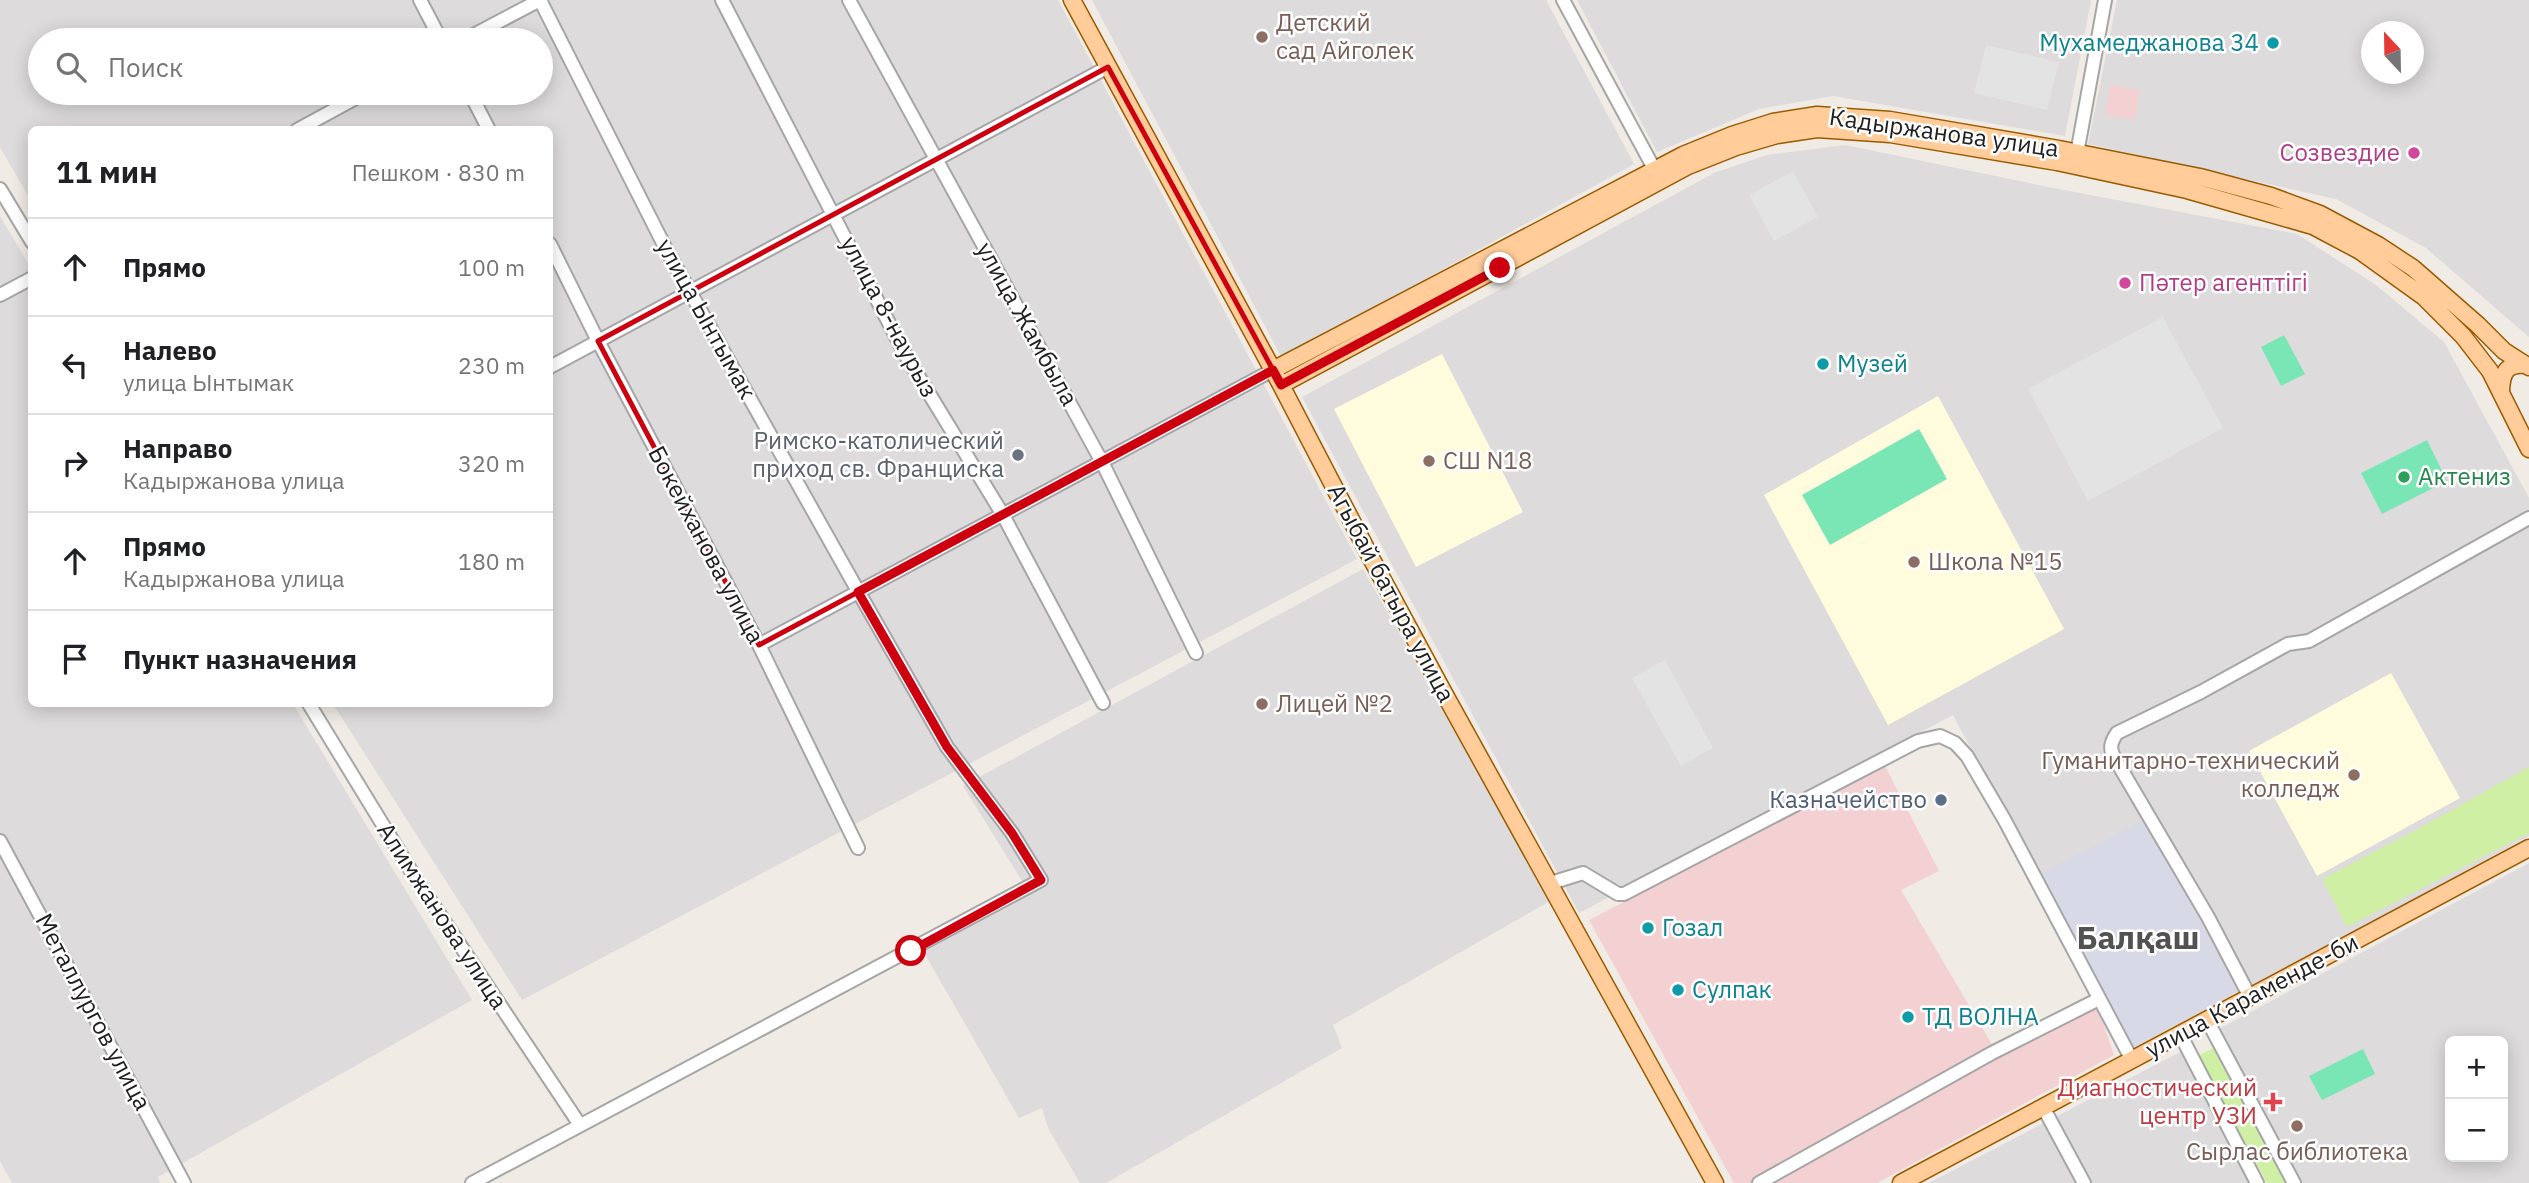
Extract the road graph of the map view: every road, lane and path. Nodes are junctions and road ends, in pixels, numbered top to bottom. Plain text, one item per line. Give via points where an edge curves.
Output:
1 (420, 0) edge
2 (540, 0) edge
3 (722, 0) edge
4 (849, 0) edge
5 (1072, 0) edge
6 (1563, 0) edge
7 (2105, 0) edge
8 (435, 28) edge
9 (487, 28) edge
10 (1108, 67) junction
11 (343, 105) edge
12 (476, 105) edge
13 (304, 126) edge
14 (487, 126) edge
15 (937, 159) junction
16 (2076, 160) junction
17 (1657, 174) junction
18 (0, 189) edge
19 (835, 214) junction
20 (28, 235) edge
21 (553, 250) edge
22 (28, 280) edge
23 (690, 292) junction
24 (0, 295) edge
25 (598, 341) junction
26 (553, 365) edge
27 (2528, 366) edge
28 (1277, 377) junction
29 (2501, 390) junction
30 (2529, 448) edge
31 (1102, 461) junction
32 (1003, 514) junction
33 (2529, 518) edge
34 (858, 592) junction
35 (759, 645) junction
36 (1196, 653) dead end
37 (1103, 703) dead end
38 (311, 707) edge
39 (0, 841) edge
40 (858, 848) dead end
41 (2529, 849) edge
42 (1551, 883) junction
43 (2250, 997) junction
44 (2099, 999) junction
45 (2207, 1020) junction
46 (2180, 1034) junction
47 (2132, 1060) junction
48 (2043, 1107) junction
49 (580, 1125) junction
50 (184, 1183) edge
51 (472, 1183) edge
52 (1715, 1183) edge
53 (1759, 1183) edge
54 (1901, 1183) edge
55 (2084, 1183) edge
56 (2257, 1183) edge
57 (2294, 1183) edge

1 - 8 street
2 - 9 street
2 - 23 street, улица Ынтымак
3 - 19 street, улица 8-наурыз
4 - 15 street, улица Жамбыла
5 - 10 main road, Агыбай батыра улица
6 - 17 street
7 - 16 street
10 - 15 street
10 - 28 main road, Агыбай батыра улица
11 - 13 street
12 - 14 street
15 - 19 street
15 - 31 street, улица Жамбыла
16 - 17 main road, Кадыржанова улица via 1890,120 1817,115 1732,135
16 - 27 main road, Кадыржанова улица via 2200,177 2320,214 2413,268 2504,352
16 - 29 main road, Кадыржанова улица via 2313,226 2360,251 2424,298 2463,336
17 - 28 main road, Кадыржанова улица
18 - 20 street
19 - 23 street
19 - 32 street, улица 8-наурыз via 905,354
21 - 25 street, Бокейханова улица
22 - 24 street
23 - 25 street
23 - 34 street, улица Ынтымак
25 - 26 street
25 - 35 street, Бокейханова улица
27 - 29 main road via 2517,364 2505,370
28 - 31 street, Кадыржанова улица
28 - 42 main road, Агыбай батыра улица
29 - 30 main road, Кадыржанова улица
31 - 32 street, Кадыржанова улица
31 - 36 street, улица Жамбыла
32 - 34 street, Кадыржанова улица
32 - 37 street, улица 8-наурыз
33 - 43 street via 2309,641 2288,644 2117,733 2112,741 2114,757
34 - 35 street, Кадыржанова улица
34 - 49 street, улица Ынтымак via 947,747 1041,880
35 - 40 street, Бокейханова улица
38 - 49 street, Алимжанова улица via 416,879
39 - 50 street, Металлургов улица
41 - 43 main road, улица Караменде-би
42 - 44 street via 1583,873 1624,894 1918,741 1940,736 1967,756
42 - 52 main road, Агыбай батыра улица
43 - 45 main road, улица Караменде-би
44 - 47 street
44 - 53 street
45 - 46 main road, улица Караменде-би
45 - 57 street
46 - 47 main road, улица Караменде-би
46 - 56 street
47 - 48 main road, улица Караменде-би
48 - 54 main road, улица Караменде-би
48 - 55 street
49 - 51 street

